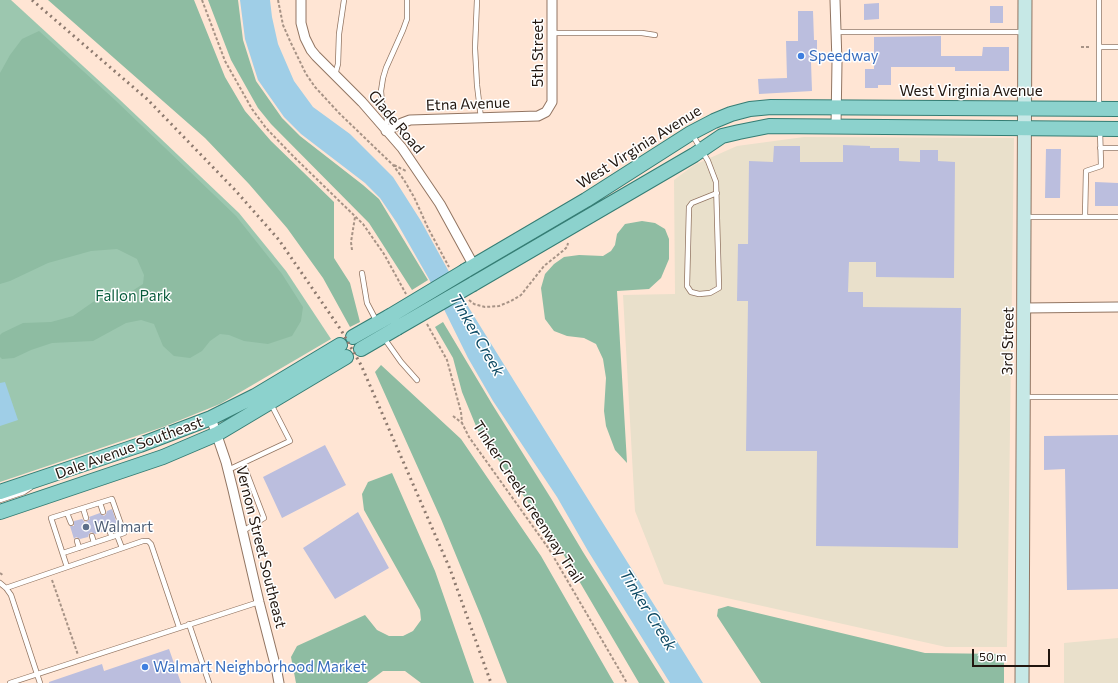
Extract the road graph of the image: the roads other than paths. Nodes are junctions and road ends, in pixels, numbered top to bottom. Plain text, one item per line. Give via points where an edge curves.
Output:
1 (301, 0) edge
2 (344, 0) edge
3 (407, 0) edge
4 (477, 0) edge
5 (552, 0) edge
6 (835, 0) edge
7 (1025, 0) edge
8 (1099, 0) edge
9 (836, 32) junction
10 (1025, 32) junction
11 (553, 33) junction
12 (655, 35) dead end
13 (1099, 47) junction
14 (1118, 47) edge
15 (335, 75) junction
16 (550, 107) joint
17 (836, 108) junction
18 (1025, 109) junction
19 (1099, 109) junction
20 (1118, 109) edge
21 (480, 118) junction
22 (836, 126) junction
23 (1025, 128) junction
24 (1100, 128) junction
25 (1118, 129) edge
26 (386, 131) junction
27 (691, 133) junction
28 (1100, 148) junction
29 (1118, 148) edge
30 (702, 149) junction
31 (717, 193) junction
32 (1025, 217) junction
33 (1086, 217) junction
34 (1118, 217) edge
35 (470, 269) junction
36 (362, 273) dead end
37 (1118, 307) edge
38 (1024, 308) junction
39 (378, 323) junction
40 (383, 336) junction
41 (417, 380) dead end
42 (1024, 397) junction
43 (1118, 397) edge
44 (271, 402) junction
45 (211, 418) junction
46 (217, 434) junction
47 (243, 463) junction
48 (228, 470) junction
49 (56, 473) junction
50 (0, 492) edge
51 (0, 500) edge
52 (100, 502) junction
53 (83, 508) junction
54 (0, 512) edge
55 (103, 512) dead end
56 (67, 513) junction
57 (86, 518) dead end
58 (71, 523) dead end
59 (109, 530) dead end
60 (243, 531) junction
61 (118, 535) junction
62 (92, 536) dead end
63 (112, 537) junction
64 (76, 541) dead end
65 (94, 543) junction
66 (79, 548) junction
67 (122, 548) junction
68 (63, 553) junction
69 (67, 567) junction
70 (0, 583) edge
71 (6, 588) junction
72 (259, 602) junction
73 (190, 624) junction
74 (179, 627) junction
75 (37, 674) junction
76 (10, 683) edge
77 (40, 683) edge
78 (209, 683) edge
79 (279, 683) edge
80 (1022, 683) edge

1 - 15 street, Glade Road via 301,24 305,38 316,56
2 - 15 lane
3 - 26 lane via 407,19 383,78 381,91 387,119
4 - 21 lane via 475,48
5 - 11 street, 5th Street
6 - 9 street
7 - 10 street, 3rd Street
8 - 13 lane
9 - 10 lane
9 - 17 street
10 - 18 street, 3rd Street
11 - 12 lane via 642,32
11 - 16 street, 5th Street
13 - 14 lane
13 - 19 lane
15 - 26 street, Glade Road
16 - 21 street, Etna Avenue via 538,116
17 - 18 main road, West Virginia Avenue
17 - 22 street
17 - 27 main road, West Virginia Avenue via 750,109 731,114
18 - 19 main road, West Virginia Avenue
18 - 23 street, 3rd Street
19 - 20 main road, West Virginia Avenue
21 - 26 street, Etna Avenue via 410,120
22 - 23 main road
22 - 30 main road via 756,128 722,136
23 - 24 main road
23 - 32 street, 3rd Street
24 - 25 main road
24 - 28 lane
26 - 35 street, Glade Road via 402,148 440,204
27 - 30 lane
27 - 35 main road, West Virginia Avenue via 586,200
28 - 29 lane
28 - 33 lane via 1100,166 1086,171
30 - 31 lane via 714,174
30 - 40 main road, bridge
31 - 31 lane via 692,203 689,207 687,286 690,292 698,294 719,288
32 - 33 lane
32 - 38 street, 3rd Street
33 - 34 lane
35 - 39 main road, West Virginia Avenue, bridge
36 - 39 lane via 367,303
37 - 38 street
38 - 42 street, 3rd Street
39 - 40 main road via 357,343
40 - 41 lane
42 - 43 lane
42 - 80 street, 3rd Street
44 - 45 main road, Dale Avenue Southeast via 343,351
44 - 46 main road, Dale Avenue Southeast
44 - 47 lane via 290,441
45 - 46 street, Vernon Street Southeast
45 - 49 main road, Dale Avenue Southeast
46 - 48 street, Vernon Street Southeast
46 - 54 main road, Dale Avenue Southeast via 163,457
47 - 48 lane
47 - 60 lane via 264,518
48 - 60 street, Vernon Street Southeast
49 - 50 main road, Dale Avenue Southeast
49 - 51 lane via 24,492
52 - 53 lane
52 - 55 lane
52 - 61 lane via 112,499 124,533
53 - 56 lane
53 - 57 lane
56 - 58 lane
56 - 68 lane via 51,518
59 - 63 lane
60 - 72 street, Vernon Street Southeast
61 - 63 lane
61 - 67 lane
62 - 65 lane
63 - 65 lane
64 - 66 lane
65 - 66 lane
66 - 68 lane
67 - 69 lane
67 - 74 lane via 143,541 151,544
68 - 69 lane
69 - 71 lane
70 - 71 lane
71 - 75 lane via 11,595
72 - 73 lane
72 - 79 street, Vernon Street Southeast
73 - 74 lane
73 - 78 lane
74 - 75 lane
75 - 76 lane
75 - 77 lane

